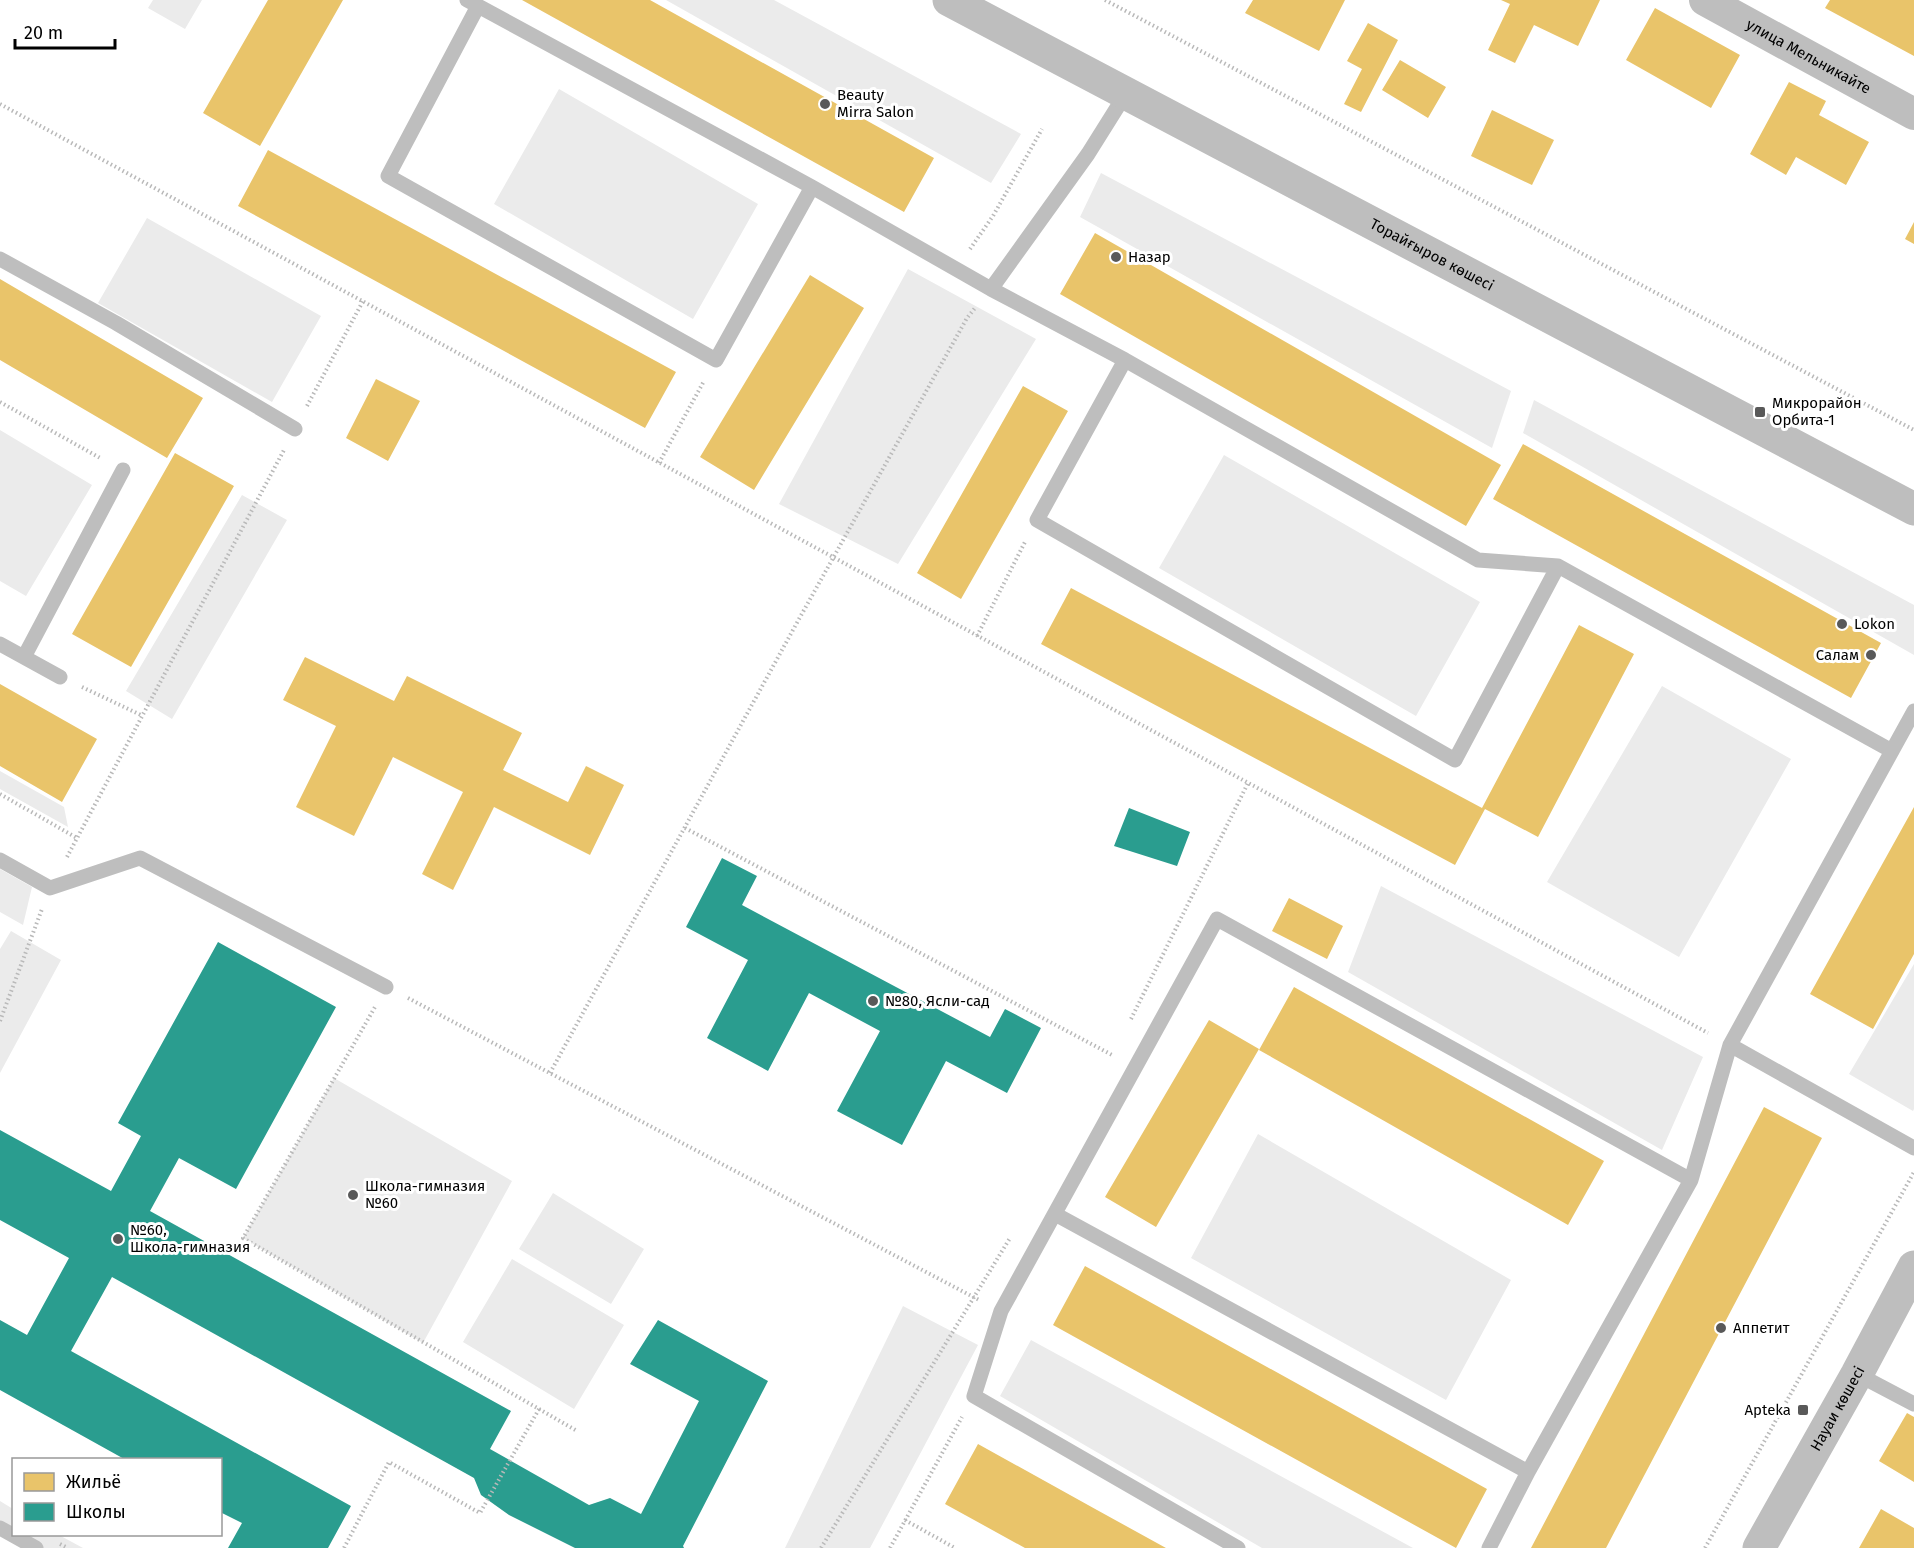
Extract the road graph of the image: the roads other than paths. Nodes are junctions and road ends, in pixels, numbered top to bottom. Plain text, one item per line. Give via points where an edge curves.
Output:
1 (949, 0) edge
2 (1705, 0) edge
3 (473, 3) edge
4 (1125, 94) junction
5 (1914, 114) edge
6 (812, 187) junction
7 (0, 259) edge
8 (987, 286) junction
9 (1125, 360) junction
10 (295, 429) road end
11 (123, 470) road end
12 (1914, 509) edge
13 (1558, 566) junction
14 (0, 644) edge
15 (24, 657) junction
16 (60, 676) road end
17 (1914, 711) edge
18 (1892, 751) junction
19 (0, 860) edge
20 (386, 987) road end
21 (1730, 1045) junction
22 (1914, 1148) edge
23 (1691, 1180) junction
24 (1055, 1214) junction
25 (1914, 1267) edge
26 (1857, 1374) junction
27 (1914, 1404) edge
28 (1528, 1472) junction
29 (14, 1536) edge
30 (36, 1548) edge
31 (1238, 1548) edge
32 (1489, 1548) edge
33 (1760, 1548) edge

1 - 4 street, Торайғыров көшесі
2 - 5 street, улица Мельникайте
3 - 6 lane
3 - 6 lane via 388,176 716,360
4 - 8 lane via 1088,154
4 - 12 street, Торайғыров көшесі
6 - 8 lane
7 - 10 lane
8 - 9 lane
9 - 13 lane via 1478,560
9 - 13 lane via 1037,520 1455,760
11 - 15 lane
13 - 18 lane
14 - 15 lane
15 - 16 lane
17 - 18 lane
18 - 21 lane
19 - 20 lane via 50,888 140,858
21 - 22 lane
21 - 23 lane
23 - 24 lane via 1217,918
23 - 28 lane
24 - 28 lane
24 - 31 lane via 1001,1311 974,1395
25 - 26 street, Науаи көшесі
26 - 27 lane
26 - 33 street, Науаи көшесі
28 - 32 lane
29 - 30 lane

